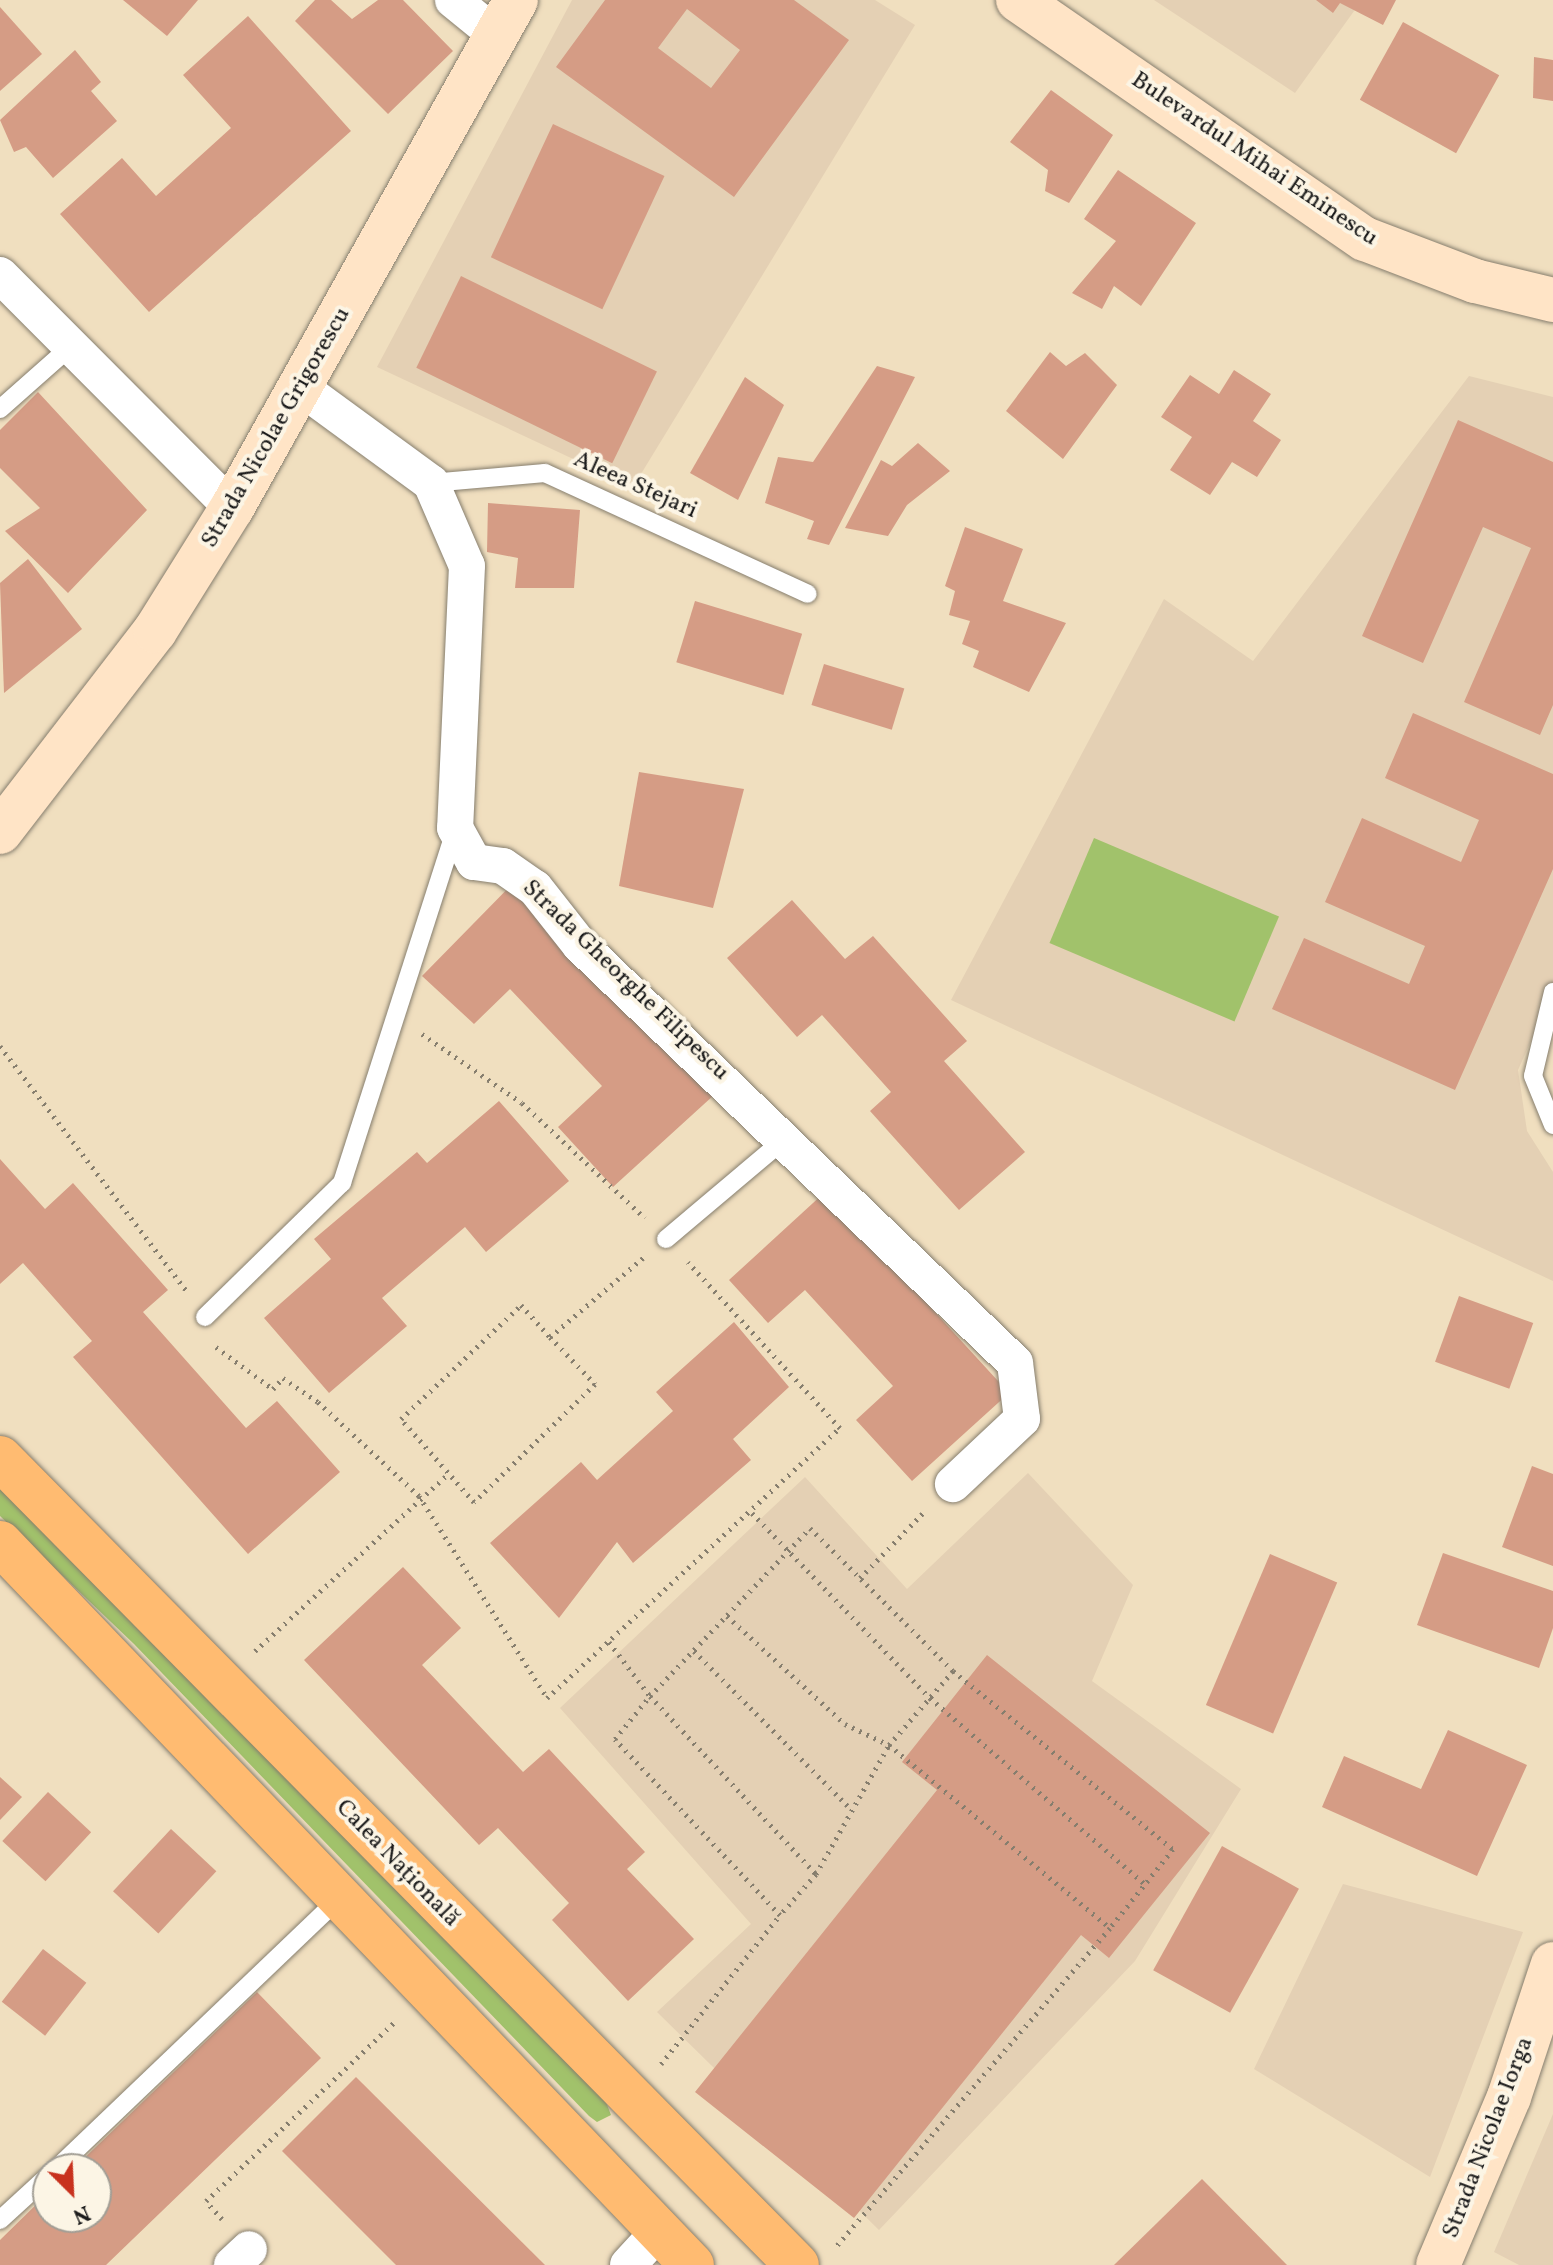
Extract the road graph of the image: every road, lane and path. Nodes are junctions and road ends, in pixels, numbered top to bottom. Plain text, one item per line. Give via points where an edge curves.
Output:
1 (453, 0) edge
2 (1030, 3) edge
3 (506, 18) edge
4 (0, 275) edge
5 (1553, 300) edge
6 (69, 348) junction
7 (304, 390) junction
8 (0, 409) edge
9 (431, 483) junction
10 (232, 508) junction
11 (808, 594) dead end
12 (455, 828) junction
13 (0, 832) edge
14 (1553, 992) edge
15 (398, 1017) junction
16 (0, 1046) edge
17 (1553, 1125) edge
18 (787, 1137) junction
19 (666, 1239) junction
20 (202, 1326) junction
21 (550, 1337) junction
22 (0, 1458) edge
23 (448, 1474) junction
24 (953, 1484) joint
25 (419, 1496) junction
26 (752, 1513) junction
27 (0, 1543) edge
28 (788, 1552) junction
29 (860, 1578) junction
30 (727, 1616) junction
31 (609, 1642) junction
32 (694, 1651) junction
33 (953, 1671) junction
34 (220, 1684) junction
35 (650, 1696) junction
36 (930, 1698) junction
37 (889, 1745) junction
38 (852, 1810) junction
39 (816, 1874) junction
40 (1145, 1884) junction
41 (340, 1898) junction
42 (780, 1915) junction
43 (1110, 1928) junction
44 (1553, 1964) edge
45 (429, 1990) junction
46 (630, 2102) junction
47 (73, 2153) edge
48 (32, 2191) edge
49 (0, 2220) edge
50 (659, 2231) junction
51 (241, 2257) edge
52 (812, 2260) edge
53 (628, 2265) edge
54 (692, 2265) edge
55 (1438, 2265) edge

1 - 3 street
2 - 5 street, Bulevardul Mihai Eminescu via 1365,239 1475,281
3 - 7 street, Strada Nicolae Grigorescu
4 - 6 street
6 - 8 lane
6 - 10 street
7 - 9 street
7 - 10 street, Strada Nicolae Grigorescu
9 - 11 lane, Aleea Stejari via 545,473
9 - 12 street via 467,566
10 - 13 street, Strada Nicolae Grigorescu via 155,631
12 - 15 lane
12 - 18 street, Strada Gheorghe Filipescu via 474,862 503,866 535,888 580,945
14 - 17 lane via 1533,1076
15 - 19 path via 522,1103
15 - 20 lane via 342,1183
16 - 20 path via 193,1300
18 - 19 lane
18 - 24 street, Strada Gheorghe Filipescu via 1015,1363 1022,1419
19 - 21 path
19 - 26 path via 840,1428
20 - 25 path via 273,1389 283,1378 318,1402
21 - 23 path via 595,1384 474,1502
21 - 23 path via 521,1305 401,1419
22 - 34 main road, Calea Națională
23 - 25 path
24 - 29 path
25 - 31 path via 547,1698
25 - 34 path
26 - 28 path
26 - 31 path
27 - 41 main road
28 - 29 path via 810,1528
28 - 30 path
28 - 36 path
29 - 33 path
30 - 32 path
30 - 37 path via 845,1724
31 - 35 path
32 - 35 path
32 - 38 path
33 - 36 path
33 - 40 path via 1173,1849
34 - 46 main road, Calea Națională
35 - 39 path
35 - 42 path via 615,1739
36 - 37 path
36 - 40 path
37 - 38 path
37 - 43 path
38 - 39 path
39 - 42 path
40 - 43 path
41 - 45 main road
41 - 47 lane
42 - 46 path
43 - 52 path
44 - 55 street, Strada Nicolae Iorga via 1509,2097
45 - 50 main road
45 - 51 path via 206,2201
46 - 52 main road, Calea Națională
48 - 49 lane
50 - 53 street
50 - 54 main road

